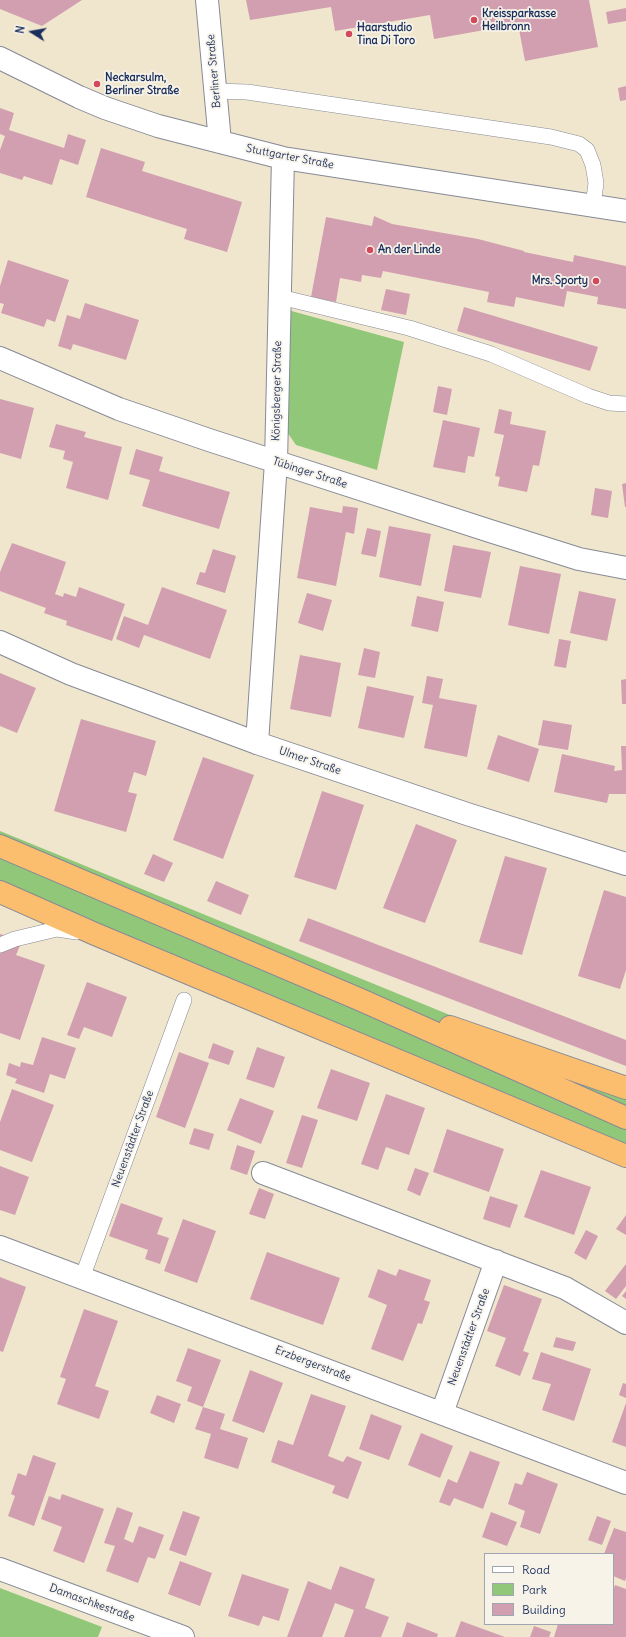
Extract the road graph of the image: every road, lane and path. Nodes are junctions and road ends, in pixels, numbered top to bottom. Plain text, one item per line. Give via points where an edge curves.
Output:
1 (207, 0) edge
2 (0, 58) edge
3 (215, 91) junction
4 (220, 142) junction
5 (283, 158) junction
6 (593, 206) junction
7 (626, 211) edge
8 (280, 297) junction
9 (0, 358) edge
10 (626, 404) edge
11 (276, 462) junction
12 (626, 568) edge
13 (0, 642) edge
14 (257, 744) junction
15 (0, 846) edge
16 (626, 864) edge
17 (0, 892) edge
18 (95, 934) junction
19 (0, 945) edge
20 (184, 1000) dead end
21 (361, 1000) junction
22 (626, 1088) edge
23 (626, 1118) edge
24 (626, 1156) edge
25 (263, 1173) dead end
26 (0, 1247) edge
27 (496, 1261) junction
28 (82, 1278) junction
29 (626, 1323) edge
30 (442, 1413) junction
31 (626, 1483) edge
32 (0, 1569) edge
33 (183, 1637) edge

1 - 3 street, Berliner Straße
2 - 4 street, Stuttgarter Straße via 105,108 158,126
3 - 4 street, Berliner Straße
3 - 6 lane via 247,92 579,144 587,150 593,165 596,183
4 - 5 street, Stuttgarter Straße
5 - 6 street, Stuttgarter Straße
5 - 8 street, Königsberger Straße
6 - 7 street, Stuttgarter Straße
8 - 10 lane via 409,328 491,354 588,396 609,403
8 - 11 street, Königsberger Straße
9 - 11 street, Tübinger Straße via 119,409
11 - 12 street, Tübinger Straße via 579,559
11 - 14 street, Königsberger Straße
13 - 14 street, Ulmer Straße via 71,674
14 - 16 street, Ulmer Straße
15 - 21 highway
17 - 18 highway
18 - 19 lane via 57,929
18 - 24 highway
20 - 28 lane, Neuenstädter Straße
21 - 22 highway via 486,1038
21 - 23 highway
25 - 27 street
26 - 28 street, Erzbergerstraße
27 - 29 street via 565,1288
27 - 30 street, Neuenstädter Straße
28 - 30 street, Erzbergerstraße
30 - 31 street, Erzbergerstraße
32 - 33 street, Damaschkestraße

